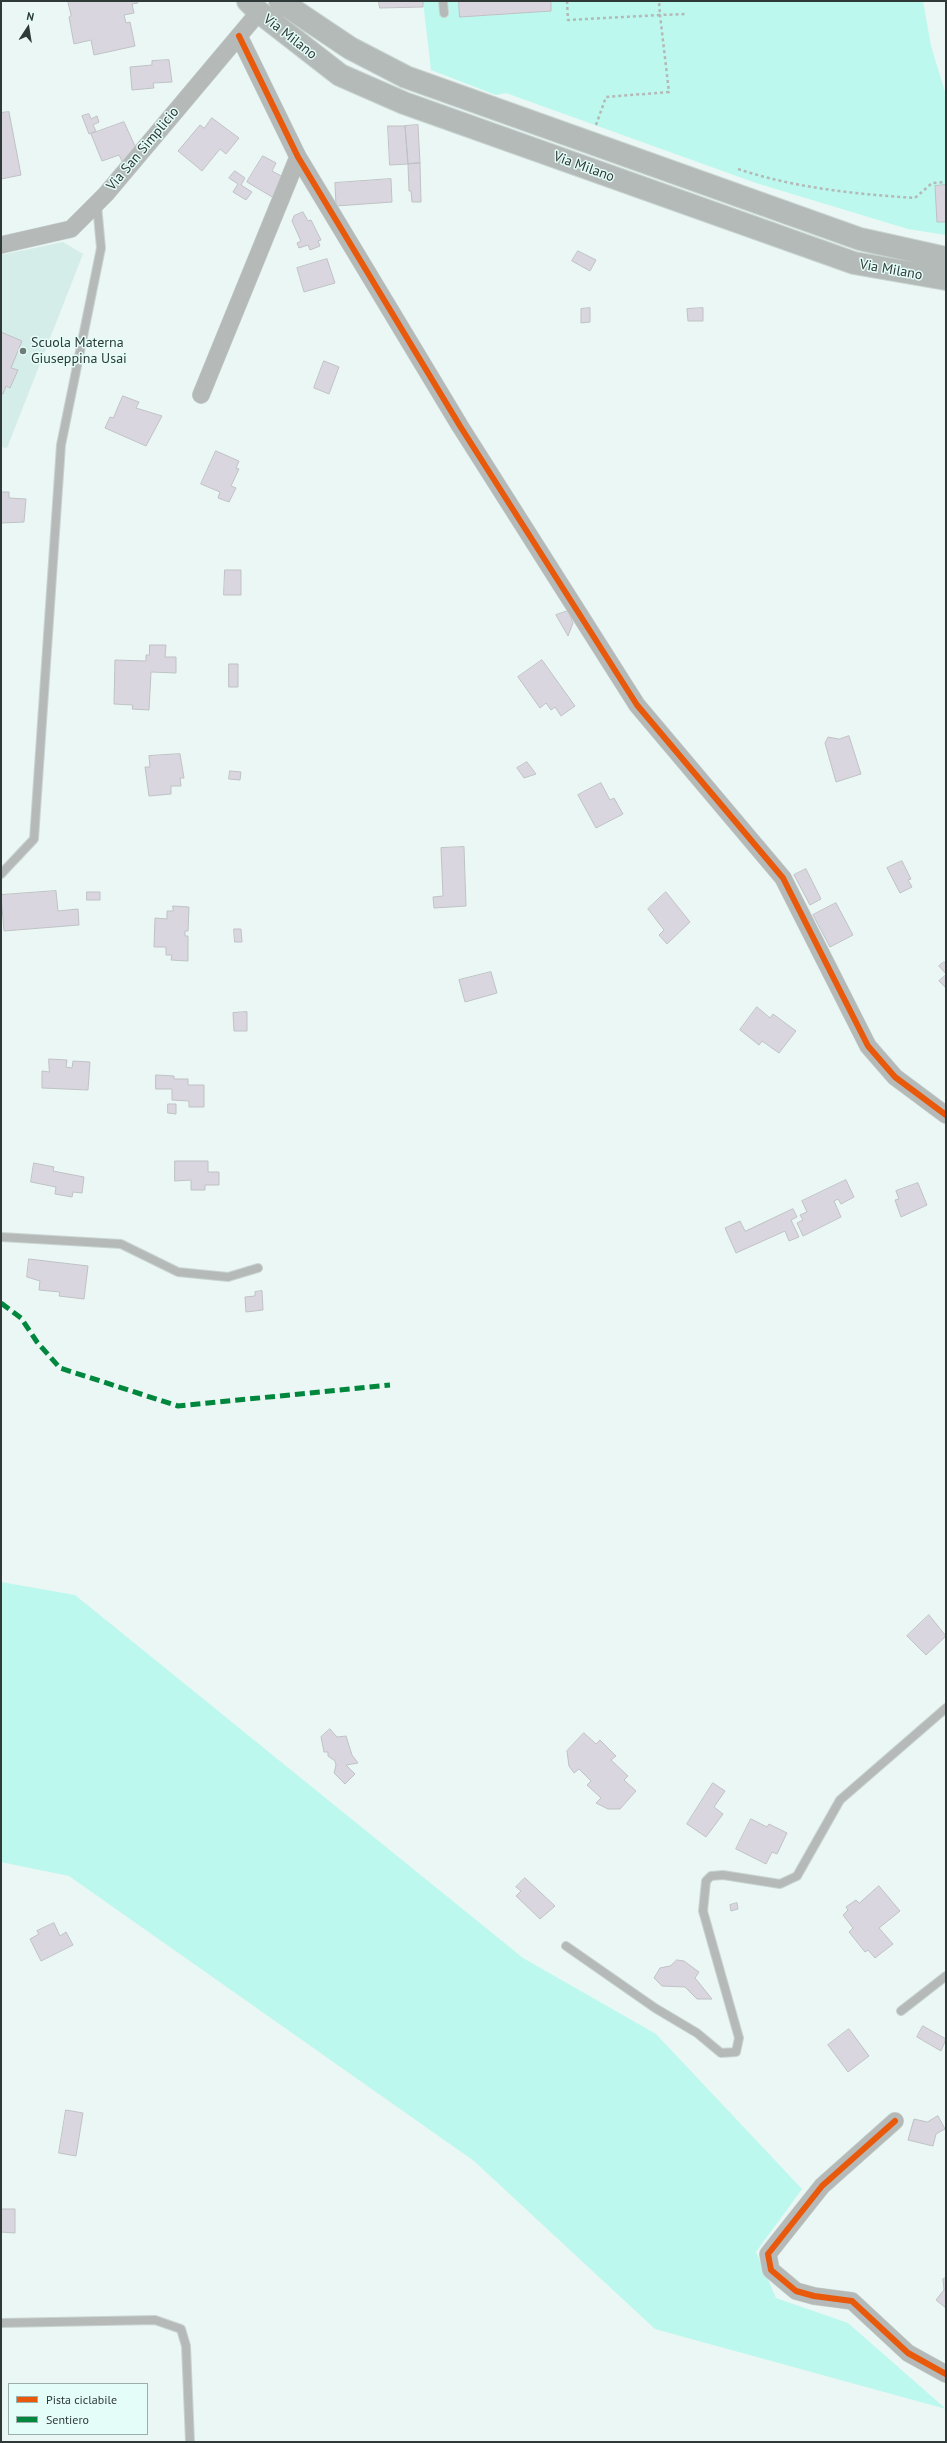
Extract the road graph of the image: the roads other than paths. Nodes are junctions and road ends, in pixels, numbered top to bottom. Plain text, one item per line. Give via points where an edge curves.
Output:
1 (280, 1) edge
2 (443, 1) edge
3 (254, 7) edge
4 (444, 13) dead end
5 (239, 36) junction
6 (298, 157) junction
7 (97, 203) junction
8 (1, 245) edge
9 (946, 258) edge
10 (946, 279) edge
11 (201, 395) dead end
12 (1, 874) edge
13 (946, 1115) edge
14 (1, 1237) edge
15 (258, 1268) dead end
16 (946, 1708) edge
17 (566, 1946) dead end
18 (946, 1976) edge
19 (901, 2011) dead end
20 (895, 2121) dead end
21 (1, 2323) edge
22 (946, 2374) edge
23 (190, 2442) edge

1 - 9 main road, Via Milano via 350,48 406,77 860,239
2 - 4 lane
3 - 5 street, Via San Simplicio
3 - 10 main road, Via Milano via 340,75 404,103 854,263
5 - 6 street
5 - 7 street, Via San Simplicio
6 - 11 street
6 - 13 street via 460,426 637,705 783,878 868,1046 895,1077
7 - 8 street, Via San Simplicio via 71,229
7 - 12 lane via 101,248 61,445 34,838
14 - 15 lane via 121,1244 178,1272 228,1277
16 - 17 lane via 840,1800 797,1876 780,1884 723,1875 710,1876 706,1881 703,1911 739,2038 736,2052 721,2053 697,2033 655,2008
18 - 19 lane
20 - 22 street via 822,2186 768,2254 771,2270 796,2292 852,2300 908,2353
21 - 23 lane via 155,2320 181,2329 186,2346

